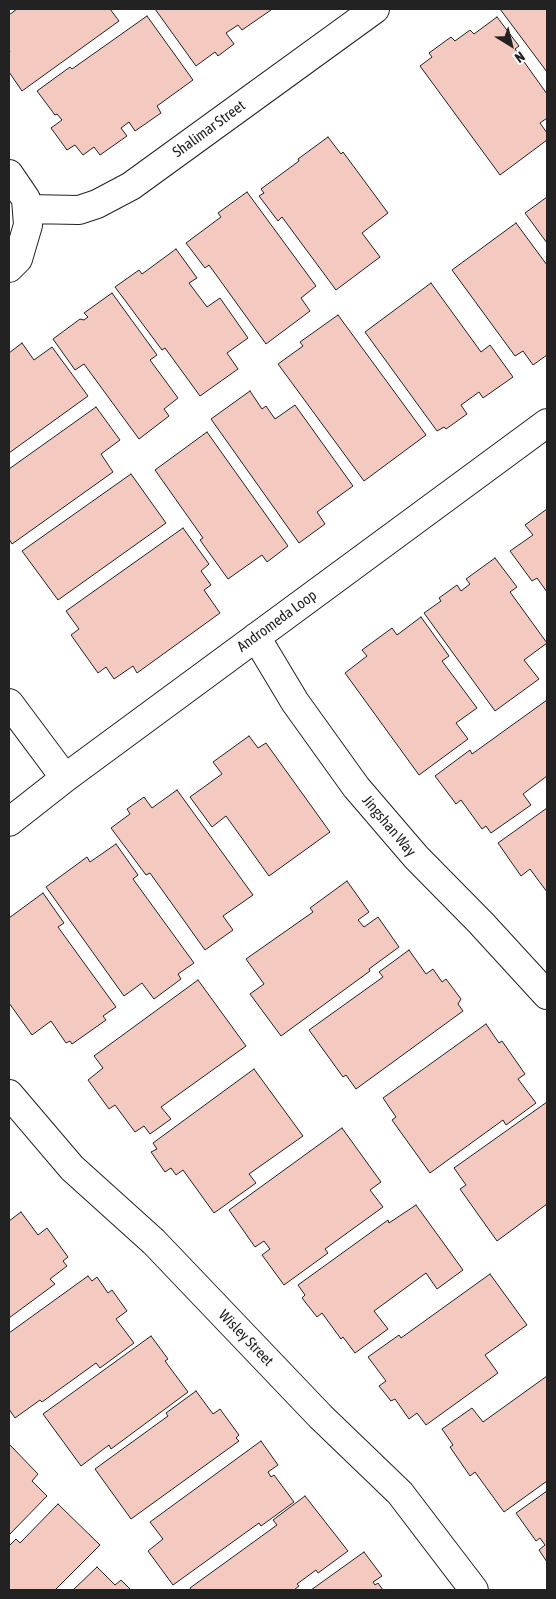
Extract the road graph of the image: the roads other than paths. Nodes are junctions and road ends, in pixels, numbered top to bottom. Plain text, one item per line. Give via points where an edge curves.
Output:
1 (375, 9) edge
2 (9, 174) edge
3 (27, 209) junction
4 (9, 268) edge
5 (547, 423) edge
6 (256, 637) junction
7 (9, 703) edge
8 (65, 778) junction
9 (9, 822) edge
10 (547, 995) edge
11 (9, 1094) edge
12 (474, 1590) edge

1 - 3 street, Shalimar Street via 131,186 79,210
2 - 3 street via 26,200
3 - 4 street via 28,225 18,260
5 - 6 street, Andromeda Loop
6 - 8 street, Andromeda Loop
6 - 10 street, Jingshan Way via 294,702 356,787 416,857
7 - 8 street
8 - 9 street, Andromeda Loop
11 - 12 street, Wisley Street via 72,1168 154,1242 321,1417 400,1493

